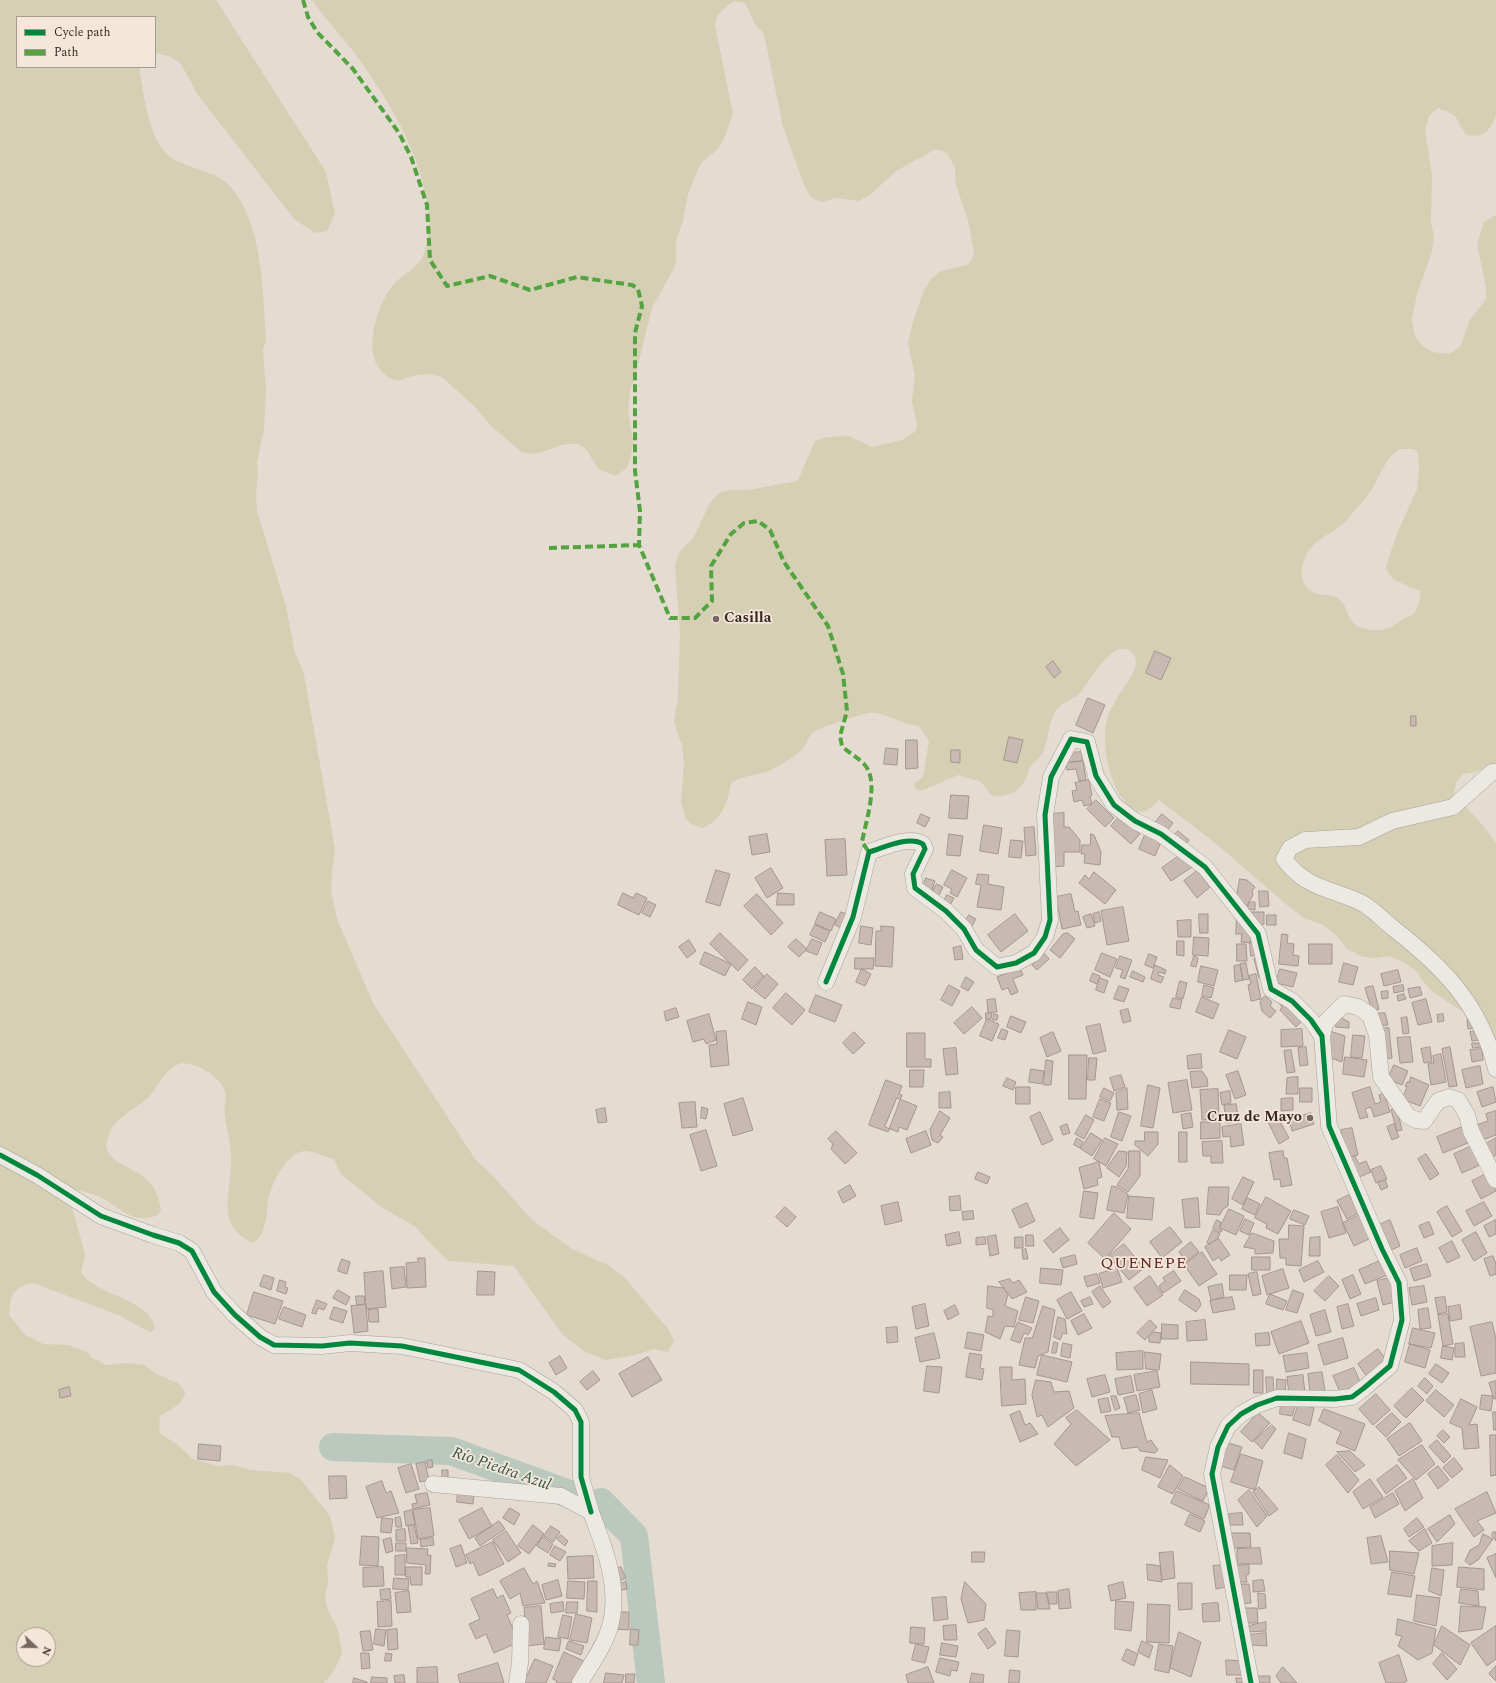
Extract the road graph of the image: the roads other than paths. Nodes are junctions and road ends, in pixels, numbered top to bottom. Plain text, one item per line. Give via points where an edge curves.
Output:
1 (1496, 772) edge
2 (826, 982) dead end
3 (1322, 1036) junction
4 (1496, 1069) edge
5 (0, 1155) edge
6 (1496, 1180) edge
7 (432, 1484) dead end
8 (591, 1512) junction
9 (521, 1624) dead end
10 (516, 1683) edge
11 (580, 1683) edge
12 (1251, 1683) edge

1 - 4 street via 1492,772 1453,807 1392,822 1359,837 1305,840 1290,848 1284,859 1294,873 1317,886 1363,904 1417,946 1464,997 1480,1022
2 - 3 street via 853,917 868,852 902,842 918,841 923,844 924,849 913,874 915,888 946,911 964,929 976,950 997,967 1016,963 1034,953 1045,937 1050,920 1045,815 1051,777 1071,739 1087,742 1096,776 1114,805 1135,821 1161,834 1204,867 1258,934 1271,990 1292,1001
3 - 6 street via 1326,1023 1344,1004 1358,1006 1370,1015 1377,1035 1381,1077 1408,1116 1424,1121 1438,1100 1449,1097 1458,1100
3 - 12 street via 1329,1126 1382,1249 1400,1283 1402,1320 1390,1366 1352,1397 1277,1398 1257,1404 1228,1426 1218,1447 1212,1474
5 - 8 street via 37,1175 101,1216 179,1243 192,1251 214,1292 234,1315 274,1345 322,1346 350,1343 402,1346 519,1370 554,1392 575,1410 580,1422 581,1477
7 - 8 street via 561,1496
8 - 11 street via 611,1572 613,1608 606,1637
9 - 10 street

